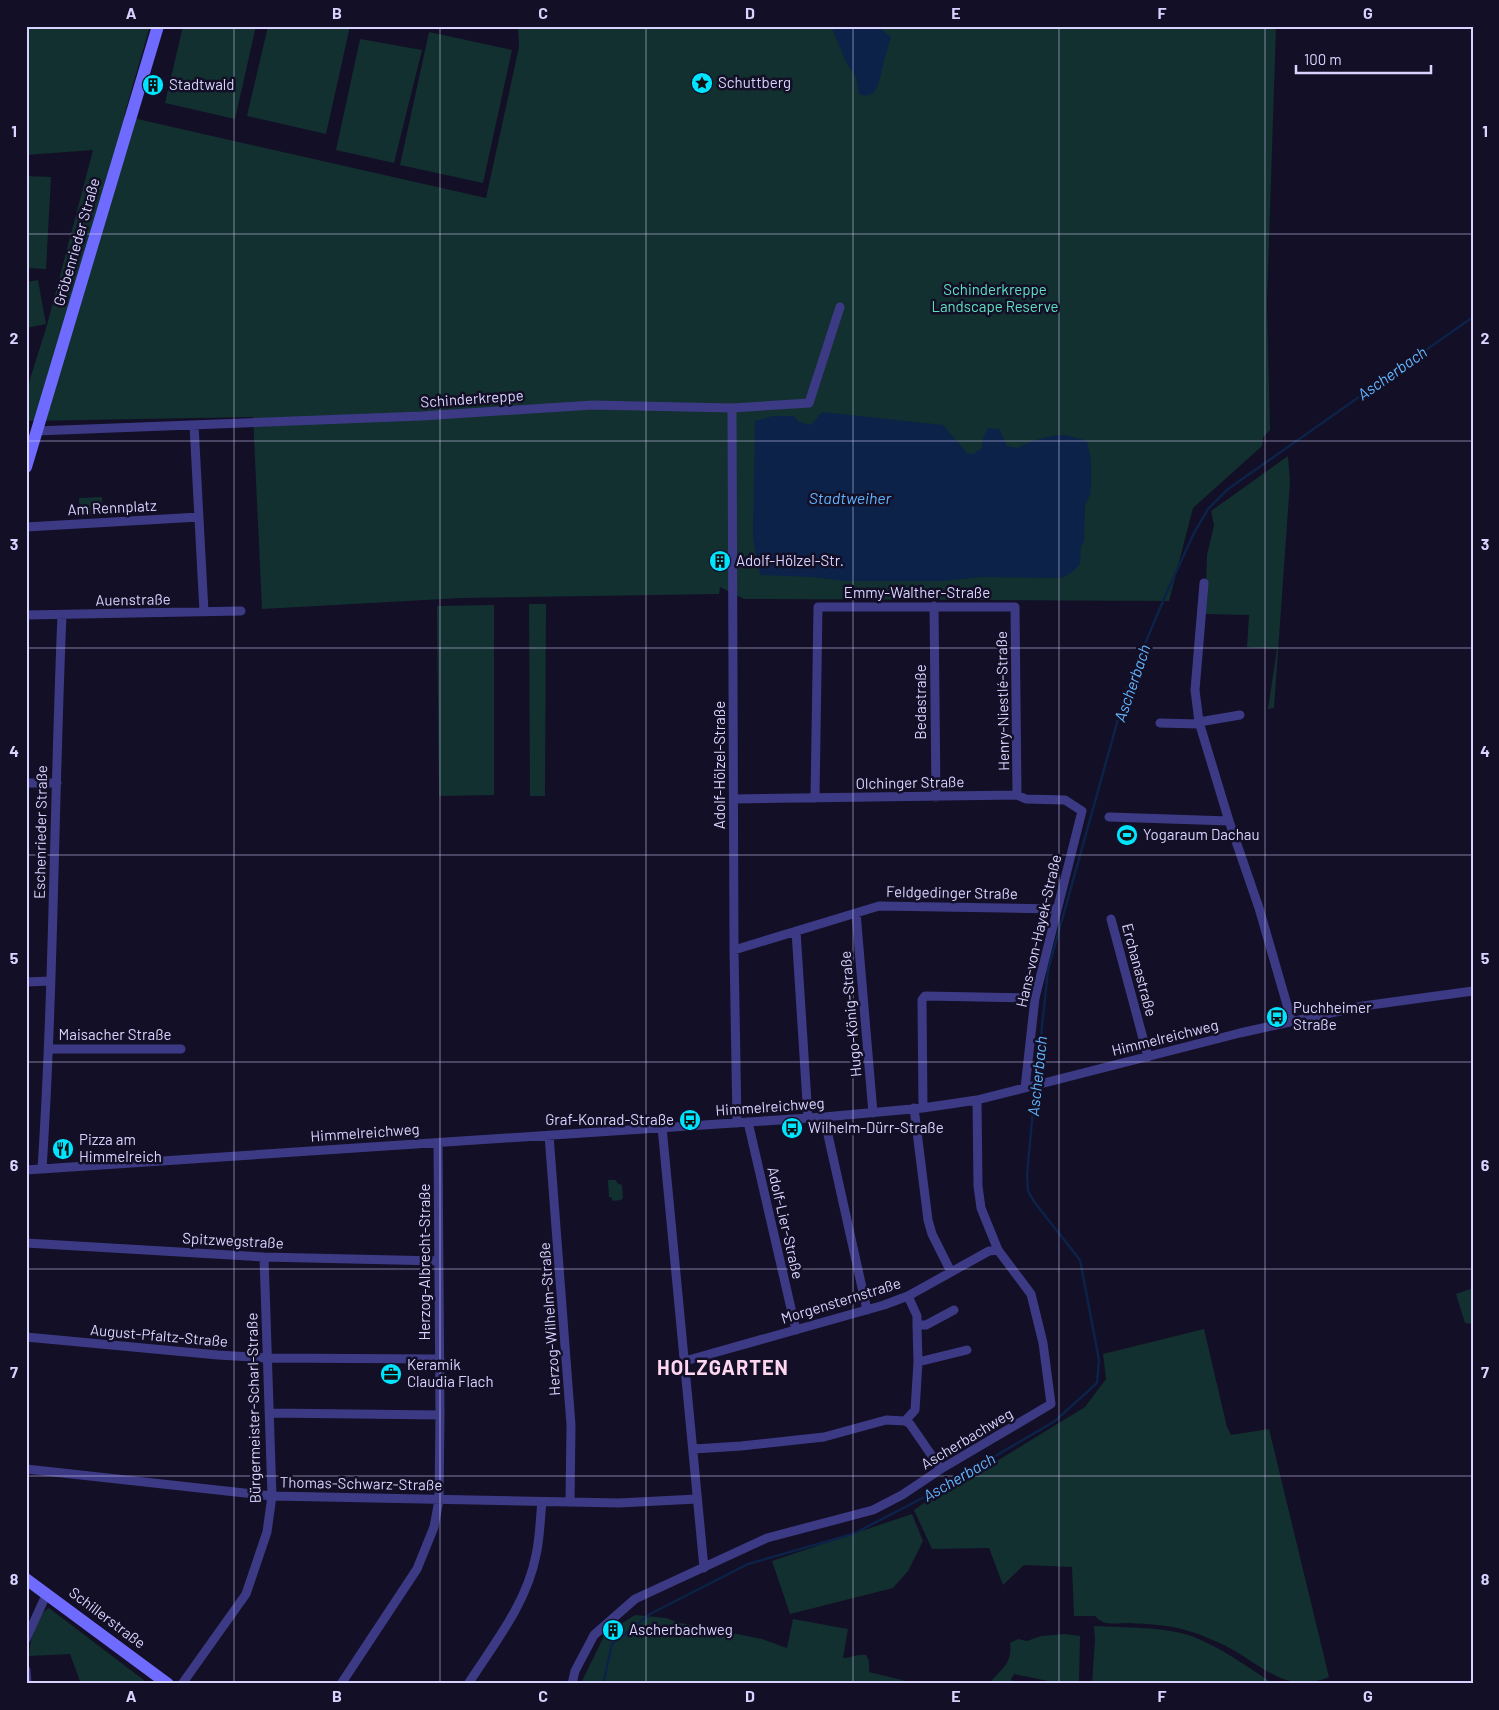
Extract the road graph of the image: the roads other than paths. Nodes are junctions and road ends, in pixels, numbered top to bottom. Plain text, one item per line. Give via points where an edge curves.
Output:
1 (158, 26) edge
2 (840, 307) dead end
3 (732, 408) junction
4 (194, 424) junction
5 (36, 430) junction
6 (26, 467) edge
7 (199, 517) junction
8 (26, 526) edge
9 (1204, 583) dead end
10 (934, 606) junction
11 (1015, 607) joint
12 (241, 611) dead end
13 (204, 612) junction
14 (62, 615) junction
15 (26, 616) edge
16 (1240, 715) dead end
17 (1160, 723) dead end
18 (1199, 723) junction
19 (26, 783) edge
20 (57, 783) junction
21 (1018, 795) junction
22 (936, 797) junction
23 (815, 798) junction
24 (734, 799) junction
25 (1082, 811) joint
26 (1109, 816) dead end
27 (1229, 821) junction
28 (1056, 909) junction
29 (856, 912) junction
30 (1111, 918) dead end
31 (796, 931) junction
32 (734, 950) junction
33 (51, 981) junction
34 (26, 982) edge
35 (1473, 991) edge
36 (1035, 998) junction
37 (1292, 1022) junction
38 (49, 1049) junction
39 (181, 1049) dead end
40 (1148, 1057) junction
41 (1028, 1088) junction
42 (977, 1100) junction
43 (918, 1108) junction
44 (873, 1113) junction
45 (824, 1117) junction
46 (808, 1118) junction
47 (748, 1122) junction
48 (737, 1123) junction
49 (662, 1128) junction
50 (550, 1135) junction
51 (438, 1142) junction
52 (42, 1169) junction
53 (26, 1170) edge
54 (26, 1243) edge
55 (998, 1250) junction
56 (264, 1257) junction
57 (439, 1261) junction
58 (951, 1272) junction
59 (908, 1296) junction
60 (867, 1310) junction
61 (954, 1310) dead end
62 (917, 1325) junction
63 (796, 1330) junction
64 (26, 1338) edge
65 (967, 1350) dead end
66 (268, 1358) junction
67 (440, 1359) junction
68 (685, 1360) junction
69 (918, 1362) junction
70 (270, 1413) junction
71 (440, 1415) junction
72 (905, 1421) junction
73 (694, 1449) junction
74 (26, 1469) edge
75 (941, 1469) junction
76 (272, 1496) junction
77 (697, 1499) junction
78 (439, 1500) junction
79 (542, 1502) junction
80 (570, 1502) junction
81 (704, 1568) junction
82 (26, 1579) edge
83 (47, 1593) junction
84 (26, 1639) edge
85 (26, 1670) edge
86 (27, 1684) edge
87 (168, 1684) edge
88 (182, 1684) edge
89 (341, 1684) edge
90 (468, 1684) edge
91 (572, 1684) edge

1 - 5 street, Gröbenrieder Straße
2 - 3 street, Schinderkreppe via 809,403
3 - 4 street, Schinderkreppe via 593,405 422,416
3 - 24 street, Adolf-Hölzel-Straße
4 - 5 street, Schinderkreppe
4 - 7 street
5 - 6 street, Gröbenrieder Straße
7 - 8 street, Am Rennplatz
7 - 13 street
9 - 18 street via 1195,690
10 - 11 street, Emmy-Walther-Straße
10 - 22 street, Bedastraße
10 - 23 street, Emmy-Walther-Straße via 818,607
11 - 21 street, Henry-Niestlé-Straße
12 - 13 street, Auenstraße
13 - 14 street, Auenstraße
14 - 15 street, Auenstraße
14 - 20 street, Eschenrieder Straße
16 - 18 street
17 - 18 street
18 - 27 street
19 - 20 street
20 - 33 street, Eschenrieder Straße
21 - 22 street, Olchinger Straße
21 - 25 street, Olchinger Straße via 1026,800 1065,800
22 - 23 street, Olchinger Straße
23 - 24 street, Olchinger Straße
24 - 32 street, Adolf-Hölzel-Straße
25 - 28 street, Hans-von-Hayek-Straße
26 - 27 street
27 - 37 street via 1260,908
28 - 29 street, Feldgedinger Straße via 879,906
28 - 36 street, Hans-von-Hayek-Straße
29 - 31 street, Feldgedinger Straße
29 - 44 street, Hugo-König-Straße
30 - 40 street, Erchanastraße
31 - 32 street, Feldgedinger Straße
31 - 46 street
32 - 48 street, Adolf-Hölzel-Straße
33 - 34 street
33 - 38 street, Eschenrieder Straße
35 - 37 street, Himmelreichweg via 1363,1006
36 - 41 street, Hans-von-Hayek-Straße
36 - 43 street via 925,996 922,1000
37 - 40 street, Himmelreichweg
38 - 39 street, Maisacher Straße
38 - 52 street, Eschenrieder Straße
40 - 41 street, Himmelreichweg
41 - 42 street, Himmelreichweg
42 - 43 street, Himmelreichweg
42 - 55 street via 981,1208
43 - 44 street, Himmelreichweg
43 - 58 street via 928,1220
44 - 45 street, Himmelreichweg
45 - 46 street, Himmelreichweg
45 - 60 street
46 - 47 street, Himmelreichweg
47 - 48 street, Himmelreichweg
47 - 63 street, Adolf-Lier-Straße
48 - 49 street, Himmelreichweg
49 - 50 street, Himmelreichweg
49 - 68 street
50 - 51 street, Himmelreichweg
50 - 80 street, Herzog-Wilhelm-Straße via 571,1425
51 - 52 street, Himmelreichweg
51 - 57 street, Herzog-Albrecht-Straße
52 - 53 street, Himmelreichweg
54 - 56 street, Spitzwegstraße
55 - 58 street, Morgensternstraße via 989,1251
55 - 75 street, Ascherbachweg via 1031,1294 1043,1344 1051,1404
56 - 57 street, Spitzwegstraße
56 - 66 street, Bürgermeister-Scharl-Straße
57 - 67 street, Herzog-Albrecht-Straße
58 - 59 street, Morgensternstraße
59 - 60 street, Morgensternstraße
59 - 62 street via 917,1316
60 - 63 street, Morgensternstraße
61 - 62 street via 926,1325
62 - 69 street
63 - 68 street, Morgensternstraße
64 - 66 street, August-Pfaltz-Straße
65 - 69 street
66 - 67 street, August-Pfaltz-Straße
66 - 70 street, Bürgermeister-Scharl-Straße
67 - 71 street, Herzog-Albrecht-Straße
68 - 73 street
69 - 72 street via 915,1410
70 - 71 street
70 - 76 street, Bürgermeister-Scharl-Straße
71 - 78 street, Herzog-Albrecht-Straße
72 - 73 street via 886,1420 824,1437
72 - 75 street
73 - 77 street
74 - 76 street, Thomas-Schwarz-Straße
75 - 81 street, Ascherbachweg via 873,1510 767,1538
76 - 78 street, Thomas-Schwarz-Straße
76 - 88 street, Bürgermeister-Scharl-Straße via 267,1532 246,1594
77 - 80 street, Thomas-Schwarz-Straße
77 - 81 street
78 - 79 street, Thomas-Schwarz-Straße
78 - 89 street, Herzog-Albrecht-Straße via 433,1531 420,1565
79 - 80 street, Thomas-Schwarz-Straße
79 - 90 street via 539,1540 531,1574 504,1630
81 - 91 street, Ascherbachweg via 635,1599 594,1634
82 - 83 street, Schillerstraße
83 - 84 street
83 - 87 street, Schillerstraße
85 - 86 street

